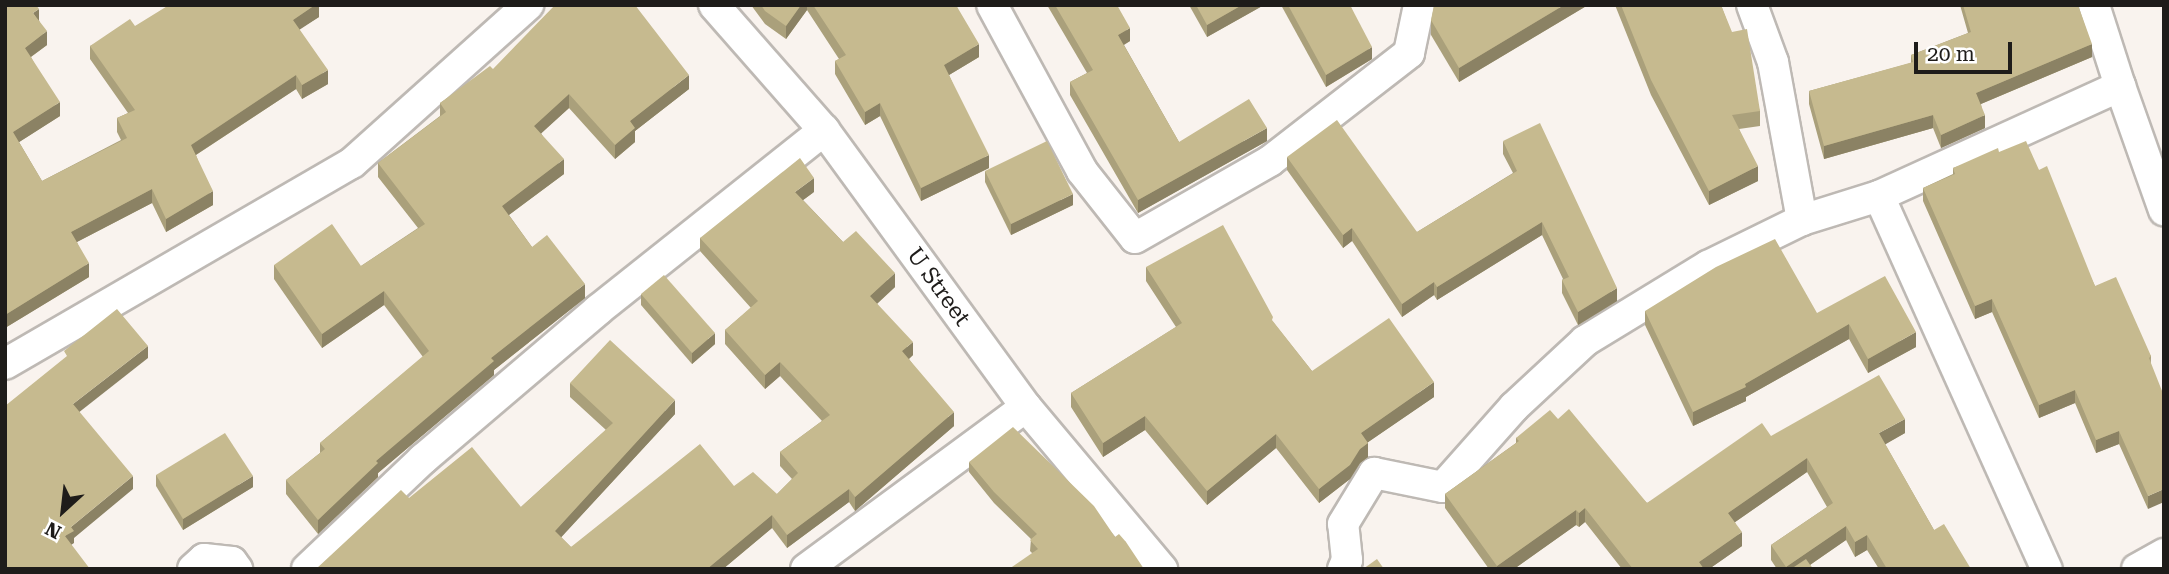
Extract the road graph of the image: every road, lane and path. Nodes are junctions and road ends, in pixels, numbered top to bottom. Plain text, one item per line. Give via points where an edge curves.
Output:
1 (528, 5) edge
2 (714, 5) edge
3 (992, 5) edge
4 (1419, 5) edge
5 (1752, 5) edge
6 (2094, 5) edge
7 (2120, 86) junction
8 (824, 130) junction
9 (1879, 196) junction
10 (2164, 211) edge
11 (1802, 220) junction
12 (5, 364) edge
13 (1026, 407) junction
14 (2164, 555) edge
15 (193, 569) edge
16 (237, 569) edge
17 (307, 569) edge
18 (806, 569) edge
19 (1162, 569) edge
20 (1343, 569) edge
21 (2047, 569) edge
22 (2137, 569) edge

1 - 12 street via 352,163
2 - 8 street, U Street
3 - 4 street via 1082,170 1135,239 1270,161 1409,53
5 - 11 street via 1773,62
6 - 7 street
7 - 9 street
7 - 10 street
8 - 13 street, U Street
8 - 17 street via 588,318 423,459
9 - 11 street
9 - 21 street
11 - 20 street via 1708,266 1585,341 1514,407 1443,487 1374,473 1343,524 1347,560
13 - 18 street
13 - 19 street, U Street
14 - 22 street
15 - 16 street via 204,559 232,562

